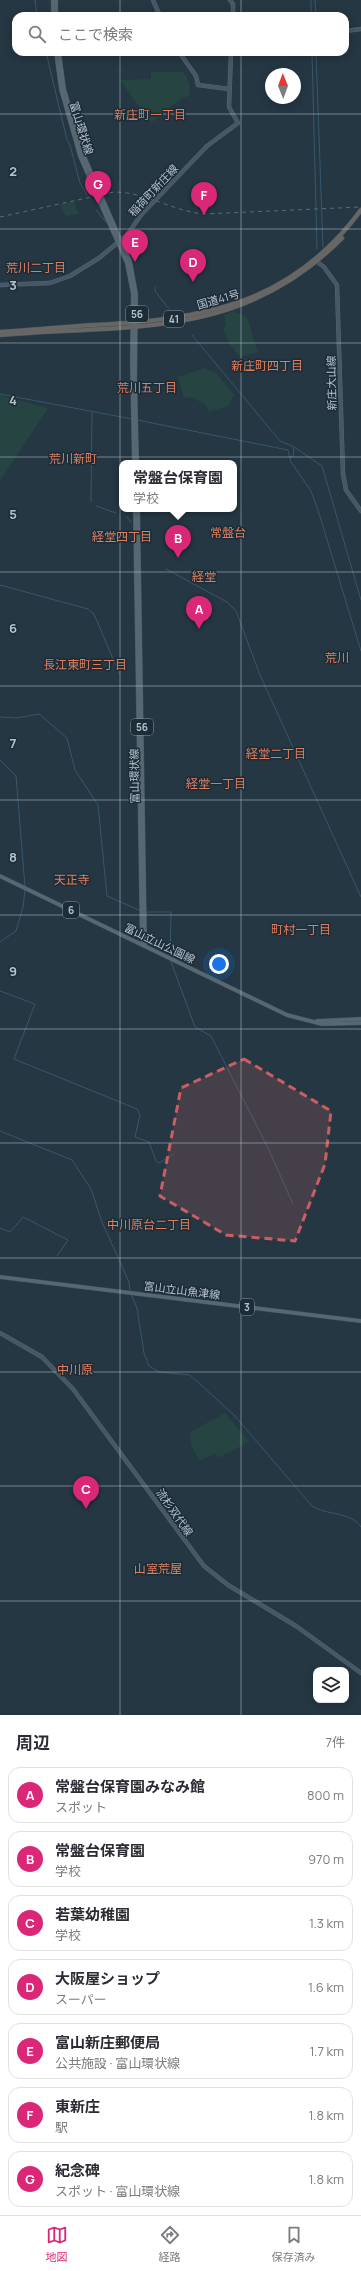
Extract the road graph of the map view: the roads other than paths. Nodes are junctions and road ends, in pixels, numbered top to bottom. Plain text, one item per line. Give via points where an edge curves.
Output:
1 (53, 0) edge
2 (56, 0) edge
3 (153, 0) edge
4 (230, 0) edge
5 (54, 12) edge
6 (55, 12) edge
7 (158, 12) edge
8 (233, 12) edge
9 (361, 29) edge
10 (349, 30) edge
11 (57, 56) edge
12 (60, 56) edge
13 (182, 56) edge
14 (231, 56) edge
15 (229, 88) junction
16 (82, 155) junction
17 (361, 210) edge
18 (361, 214) edge
19 (120, 242) junction
20 (330, 248) junction
21 (316, 260) junction
22 (0, 285) edge
23 (135, 325) junction
24 (0, 332) edge
25 (0, 335) edge
26 (135, 419) junction
27 (134, 460) edge
28 (137, 460) edge
29 (361, 511) edge
30 (135, 512) edge
31 (138, 512) edge
32 (0, 876) edge
33 (144, 945) junction
34 (361, 1019) edge
35 (314, 1022) junction
36 (361, 1023) edge
37 (0, 1277) edge
38 (361, 1321) edge
39 (0, 1333) edge
40 (361, 1673) edge

1 - 5 main road
2 - 6 main road
3 - 7 main road
4 - 8 main road
9 - 10 main road
11 - 16 main road, 富山環状線 / 56 via 61,89
12 - 16 main road, 富山環状線 / 56 via 64,89
13 - 15 main road via 196,76 198,84
14 - 15 main road
15 - 19 main road, 稲荷町新庄線 via 229,107 238,123 213,141 192,161 141,215
16 - 19 main road, 富山環状線 / 56, bridge
17 - 20 highway, 国道41号 / 41
18 - 20 highway, 国道41号 / 41
19 - 22 main road, 稲荷町新庄線 via 84,268 62,280 50,283
19 - 23 main road, 富山環状線 / 56 via 132,283
20 - 21 highway, 国道41号 / 41
21 - 23 highway, 国道41号 / 41 via 273,288 238,304
21 - 29 main road, 新庄大山線 via 337,285 343,474 346,490
23 - 24 highway, 国道41号 / 41
23 - 25 highway, 国道41号 / 41
23 - 26 main road, 富山環状線 / 56
26 - 27 main road, 富山環状線 / 56
26 - 28 main road, 富山環状線 / 56
30 - 33 main road, 富山環状線 / 56
31 - 33 main road, 富山環状線 / 56
32 - 33 main road, 富山立山公園線 / 6
33 - 35 main road, 富山立山公園線 / 6 via 287,1015
34 - 35 main road, 富山立山公園線 / 6
35 - 36 main road, 富山立山公園線 / 6
37 - 38 main road, 富山立山魚津線 / 3
39 - 40 main road, 流杉双代線 via 42,1357 73,1389 204,1566 228,1585 296,1626

